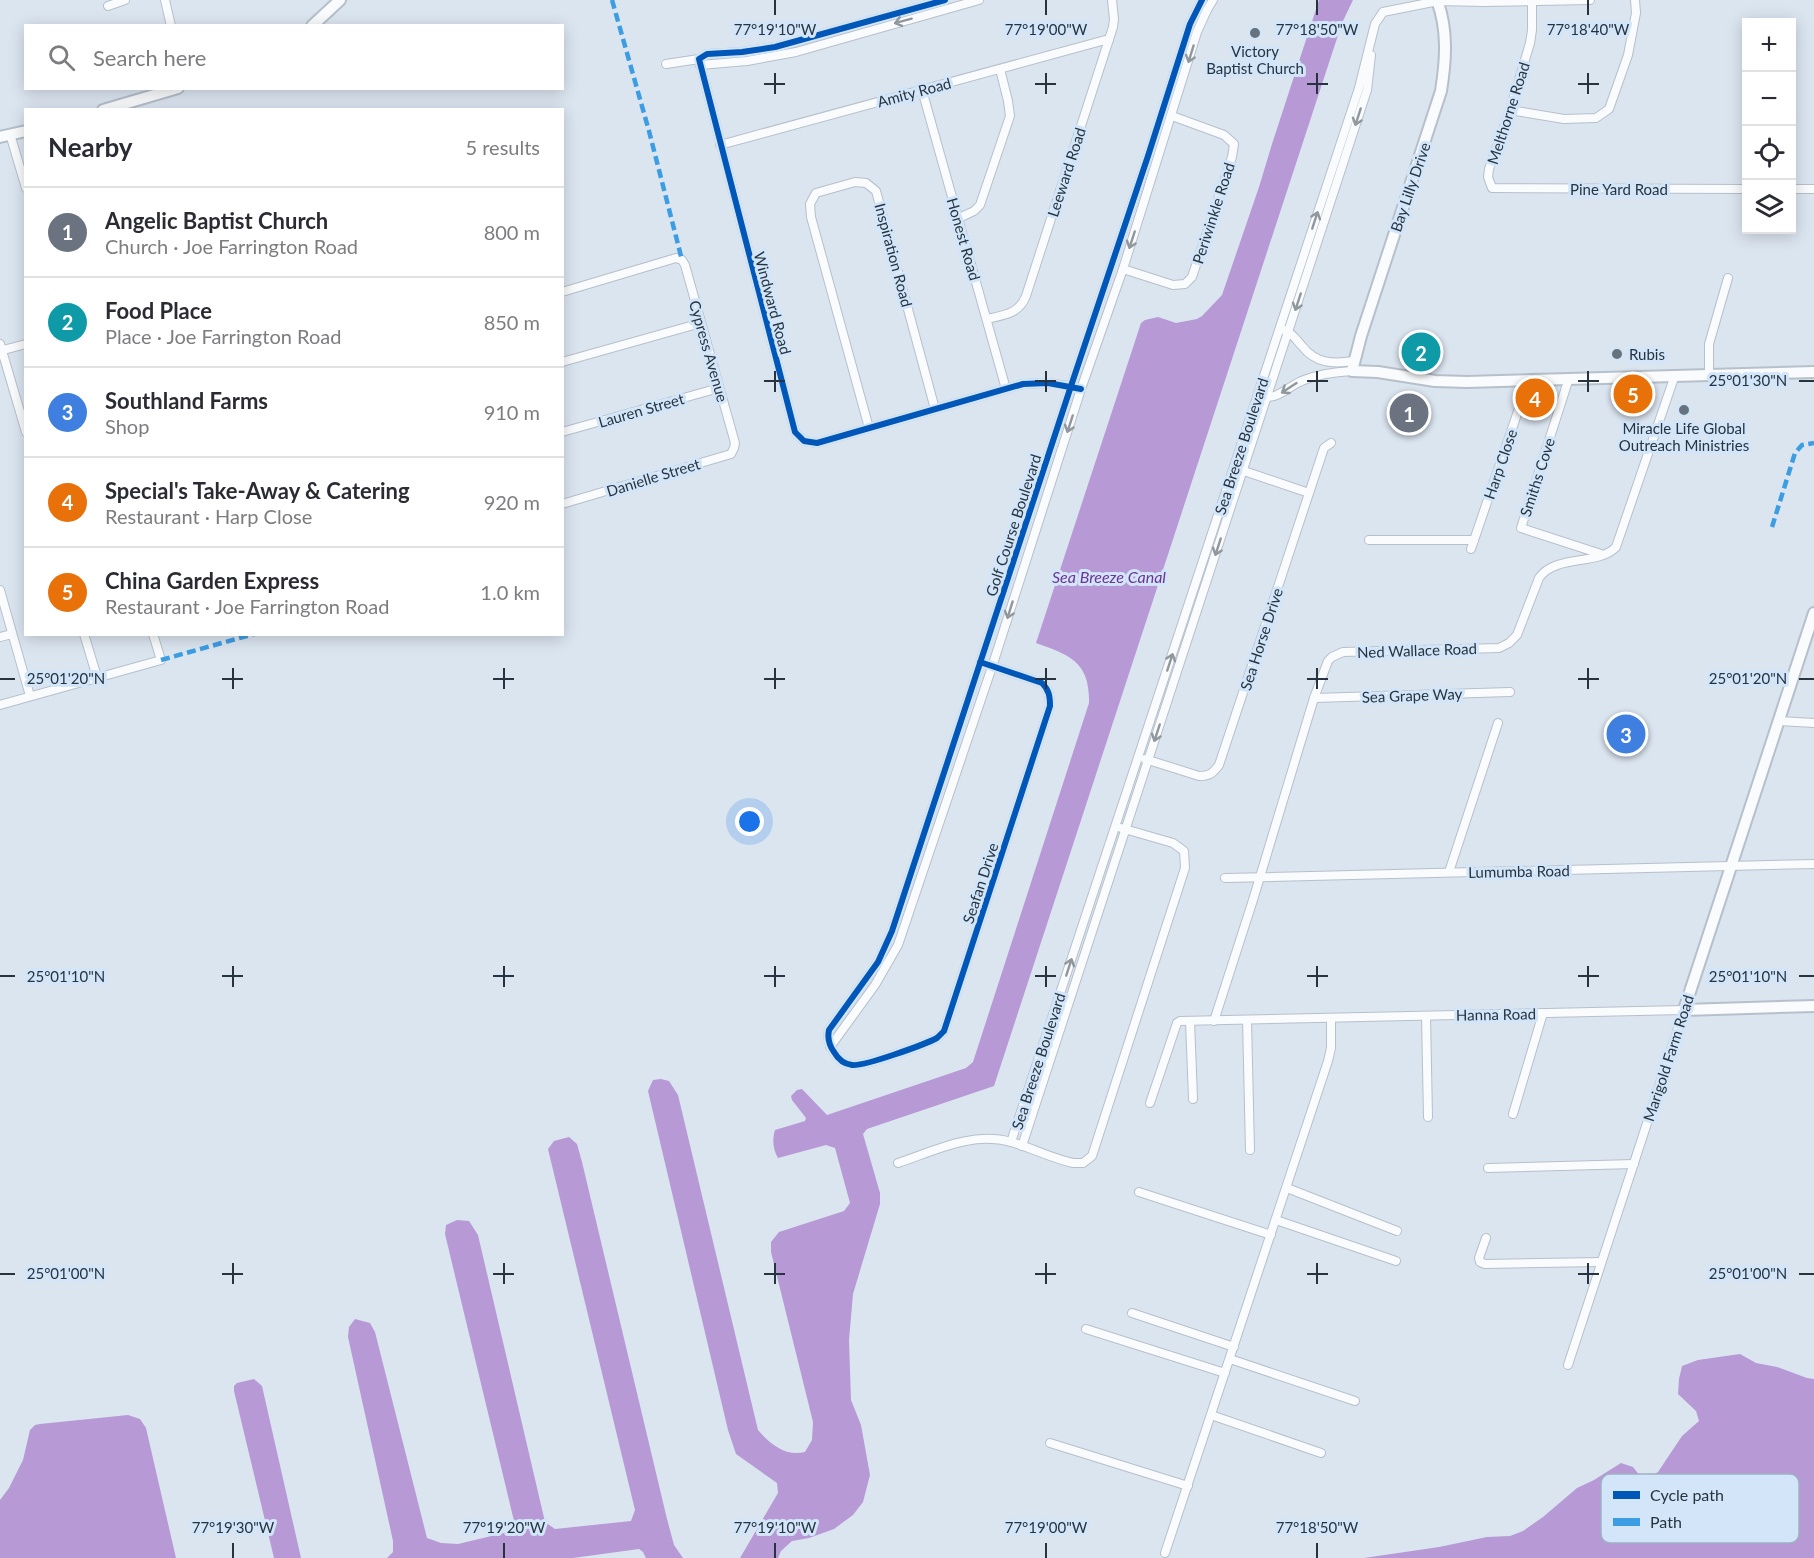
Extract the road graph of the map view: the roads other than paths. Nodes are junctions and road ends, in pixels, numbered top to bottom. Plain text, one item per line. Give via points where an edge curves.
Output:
1 (125, 0) edge
2 (165, 0) edge
3 (340, 0) edge
4 (945, 0) edge
5 (979, 0) edge
6 (1112, 0) edge
7 (1202, 0) edge
8 (1213, 0) edge
9 (1438, 0) edge
10 (1590, 0) edge
11 (1635, 0) edge
12 (1532, 2) junction
13 (922, 3) edge
14 (108, 6) dead end
15 (925, 15) junction
16 (171, 24) edge
17 (314, 24) edge
18 (1109, 39) junction
19 (1371, 39) junction
20 (699, 62) junction
21 (666, 64) dead end
22 (1000, 69) junction
23 (171, 90) edge
24 (922, 90) junction
25 (109, 108) edge
26 (1510, 110) junction
27 (1172, 116) junction
28 (24, 131) edge
29 (5, 136) edge
30 (720, 145) junction
31 (24, 183) edge
32 (1492, 189) joint
33 (1742, 189) edge
34 (1796, 189) edge
35 (1814, 189) edge
36 (958, 218) junction
37 (1123, 269) junction
38 (1728, 278) dead end
39 (564, 291) edge
40 (987, 319) junction
41 (701, 322) junction
42 (1280, 328) junction
43 (1288, 331) junction
44 (24, 344) edge
45 (1, 348) edge
46 (564, 361) edge
47 (1326, 363) junction
48 (1353, 366) junction
49 (1814, 372) edge
50 (1325, 374) junction
51 (1709, 374) junction
52 (1675, 375) junction
53 (1569, 378) junction
54 (1529, 379) junction
55 (1071, 386) junction
56 (719, 388) junction
57 (1006, 389) junction
58 (1081, 389) junction
59 (1258, 395) junction
60 (1266, 398) junction
61 (935, 409) junction
62 (24, 425) edge
63 (869, 428) junction
64 (564, 431) edge
65 (735, 443) joint
66 (1331, 443) dead end
67 (1234, 467) junction
68 (1243, 470) junction
69 (1309, 493) junction
70 (564, 503) edge
71 (1369, 540) dead end
72 (1474, 540) junction
73 (1471, 549) dead end
74 (1603, 554) junction
75 (0, 590) edge
76 (1814, 613) edge
77 (12, 634) junction
78 (85, 636) edge
79 (154, 636) edge
80 (0, 637) edge
81 (980, 662) junction
82 (992, 667) junction
83 (97, 677) junction
84 (1510, 692) dead end
85 (30, 696) junction
86 (1314, 698) junction
87 (0, 705) edge
88 (1779, 721) junction
89 (1498, 723) dead end
90 (1814, 723) edge
91 (1138, 757) junction
92 (1148, 761) junction
93 (1116, 826) junction
94 (1126, 830) junction
95 (1814, 864) edge
96 (1731, 866) junction
97 (1449, 872) junction
98 (1260, 877) junction
99 (1225, 878) dead end
100 (1814, 1006) edge
101 (1684, 1010) junction
102 (1543, 1013) junction
103 (1426, 1016) junction
104 (1331, 1018) junction
105 (1247, 1020) junction
106 (1190, 1021) junction
107 (1214, 1021) junction
108 (831, 1047) junction
109 (1193, 1099) dead end
110 (1150, 1103) dead end
111 (1513, 1114) dead end
112 (1428, 1117) dead end
113 (1011, 1142) junction
114 (1022, 1146) junction
115 (1250, 1150) dead end
116 (898, 1163) dead end
117 (1634, 1164) junction
118 (1488, 1168) dead end
119 (1287, 1188) junction
120 (1139, 1192) dead end
121 (1276, 1220) junction
122 (1397, 1231) dead end
123 (1271, 1235) junction
124 (1486, 1238) dead end
125 (1396, 1262) dead end
126 (1601, 1262) junction
127 (1132, 1313) dead end
128 (1086, 1329) dead end
129 (1234, 1347) junction
130 (1230, 1359) junction
131 (1568, 1365) dead end
132 (1225, 1373) junction
133 (1355, 1401) dead end
134 (1211, 1415) junction
135 (1050, 1443) dead end
136 (1321, 1453) dead end
137 (1188, 1486) junction
138 (1165, 1553) dead end

1 - 14 street
2 - 16 street
3 - 17 main road
4 - 13 street
5 - 15 street
6 - 18 street, Leeward Road via 1114,19
7 - 55 street, Golf Course Boulevard via 1190,24
8 -> 27 street, Golf Course Boulevard via 1197,32
9 - 12 street
9 - 19 street via 1383,12
9 - 48 main road, Bay Lilly Drive via 1446,49 1441,91
10 - 12 street
11 - 26 street via 1628,55 1609,109 1596,118 1564,119
12 - 26 street, Melthorne Road via 1530,43
13 - 15 street
13 - 20 street via 775,47 707,54
15 -> 20 street via 796,52 747,61
18 - 22 street, Amity Road
18 - 40 street, Leeward Road via 1024,303 1015,312
42 -> 19 street, Sea Breeze Boulevard via 1359,88
19 -> 43 street, Sea Breeze Boulevard via 1367,90
20 - 21 street
20 - 30 street, Windward Road
22 - 24 street, Amity Road
22 - 36 street via 1009,121 980,205
23 - 25 main road
24 - 30 street, Amity Road
24 - 36 street, Honest Road
26 - 32 street, Melthorne Road via 1489,170
27 -> 37 street, Golf Course Boulevard
27 - 37 street, Periwinkle Road via 1224,135 1233,144 1232,157 1192,277 1185,284 1173,285
28 - 29 main road
29 - 31 street
30 - 63 street, Windward Road via 795,432 804,441 817,443
32 - 33 street, Pine Yard Road
34 - 35 street
36 - 40 street, Honest Road
37 - 58 street, Golf Course Boulevard
38 - 51 street via 1709,344
39 - 41 street, Cypress Avenue via 676,258 685,265
40 - 57 street, Honest Road
41 - 46 street
41 - 56 street, Cypress Avenue
42 - 43 street
42 - 59 street, Sea Breeze Boulevard
43 - 47 street via 1311,355
43 - 60 street, Sea Breeze Boulevard
44 - 45 street
45 - 62 street
47 - 48 street
47 - 50 street
48 - 50 street, Sea Breeze Boulevard
48 - 54 main road via 1434,381
49 - 51 main road
50 -> 60 street, Sea Breeze Boulevard
51 - 52 main road
52 - 53 main road
52 - 74 street via 1620,538 1614,549
53 - 54 main road
53 - 74 street, Smiths Cove via 1521,528
54 - 72 street, Harp Close
55 - 57 street, Windward Road via 1037,382
55 - 58 street, Windward Road
55 - 81 street, Golf Course Boulevard
56 - 64 street, Lauren Street
56 - 65 street, Cypress Avenue
57 - 61 street, Windward Road
58 -> 82 street, Golf Course Boulevard
59 - 60 street
59 - 67 street, Sea Breeze Boulevard
60 - 68 street, Sea Breeze Boulevard
61 - 63 street, Windward Road
61 - 63 street, Inspiration Road via 876,191 866,183 855,182 816,193 810,204 811,217
65 - 70 street, Danielle Street via 731,454
66 - 69 street, Sea Horse Drive via 1324,448
67 - 68 street
91 -> 67 street, Sea Breeze Boulevard
68 - 69 street
68 -> 92 street, Sea Breeze Boulevard
69 - 92 street, Sea Horse Drive via 1219,765 1214,773 1199,776
71 - 72 street
72 - 73 street, Harp Close
74 - 86 street, Ned Wallace Road via 1542,573 1517,635 1506,645 1343,652 1328,661
75 - 77 street
76 - 88 main road, Marigold Farm Road
77 - 80 street
77 - 85 street
78 - 83 street
79 - 83 street via 161,660
81 - 82 street, Seafan Drive
81 - 108 street, Golf Course Boulevard via 892,932 878,962 829,1030
82 - 108 street, Golf Course Boulevard via 898,945
82 - 108 street, Seafan Drive via 1042,683 1047,687 1050,706 948,1023 936,1038 862,1065 838,1059
83 - 85 street
84 - 86 street, Sea Grape Way
85 - 87 street
86 - 98 street, Ned Wallace Road
88 - 90 street
88 - 96 main road, Marigold Farm Road
89 - 97 street
91 - 92 street, Sea Horse Drive
91 - 93 street, Sea Breeze Boulevard
92 - 94 street, Sea Breeze Boulevard
93 - 94 street
113 -> 93 street, Sea Breeze Boulevard
94 - 114 street, Sea Breeze Boulevard
94 - 114 street via 1179,846 1184,851 1185,868 1094,1151 1088,1160 1078,1164
95 - 96 street, Lumumba Road
96 - 97 street, Lumumba Road
96 - 101 main road, Marigold Farm Road
97 - 98 street, Lumumba Road
98 - 99 street, Lumumba Road
98 - 107 street, Ned Wallace Road
100 - 101 main road, Hanna Road
101 - 102 street, Hanna Road
101 - 117 street, Marigold Farm Road
102 - 103 street, Hanna Road
102 - 111 street
103 - 104 street, Hanna Road
103 - 112 street
104 - 105 street, Hanna Road
104 - 119 street via 1330,1055
105 - 107 street, Hanna Road
105 - 115 street
106 - 107 street, Hanna Road
106 - 109 street
106 - 110 street, Hanna Road via 1178,1022
113 - 114 street
113 - 116 street via 971,1138
117 - 118 street
117 - 126 street, Marigold Farm Road
119 - 121 street
119 - 122 street
120 - 123 street
121 - 123 street
121 - 125 street
123 - 129 street
124 - 126 street via 1479,1258 1485,1264
126 - 131 street, Marigold Farm Road
127 - 129 street
128 - 132 street
129 - 130 street
130 - 132 street
130 - 133 street
132 - 134 street
134 - 136 street
134 - 137 street
135 - 137 street
137 - 138 street

